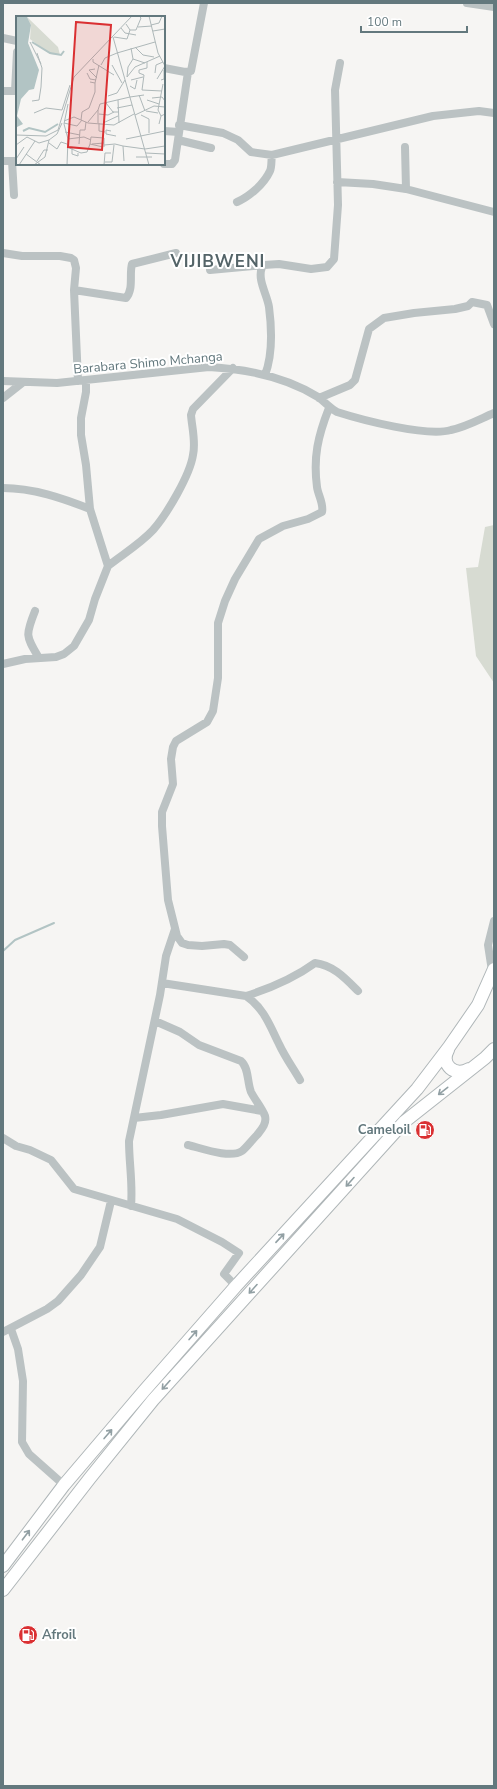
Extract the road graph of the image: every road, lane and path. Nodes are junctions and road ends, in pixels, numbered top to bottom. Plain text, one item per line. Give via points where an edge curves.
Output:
1 (204, 3) edge
2 (467, 3) edge
3 (494, 7) edge
4 (3, 38) edge
5 (16, 41) edge
6 (340, 63) dead end
7 (165, 68) edge
8 (188, 72) junction
9 (3, 91) edge
10 (16, 91) edge
11 (494, 113) edge
12 (165, 131) edge
13 (179, 132) junction
14 (336, 139) junction
15 (404, 147) dead end
16 (211, 148) dead end
17 (272, 155) junction
18 (3, 161) edge
19 (14, 161) edge
20 (165, 164) edge
21 (337, 182) junction
22 (406, 189) junction
23 (14, 195) dead end
24 (237, 202) dead end
25 (494, 212) edge
26 (3, 253) edge
27 (176, 253) dead end
28 (264, 265) junction
29 (210, 270) dead end
30 (74, 290) junction
31 (494, 324) edge
32 (233, 368) junction
33 (264, 375) junction
34 (82, 380) junction
35 (3, 381) edge
36 (22, 383) junction
37 (3, 398) edge
38 (319, 398) junction
39 (329, 408) junction
40 (494, 413) edge
41 (3, 488) edge
42 (90, 509) junction
43 (108, 566) junction
44 (35, 611) dead end
45 (39, 658) junction
46 (3, 664) edge
47 (494, 922) edge
48 (175, 929) junction
49 (244, 957) dead end
50 (493, 967) edge
51 (162, 983) junction
52 (358, 990) dead end
53 (246, 996) junction
54 (155, 1021) junction
55 (449, 1047) junction
56 (494, 1049) edge
57 (472, 1068) junction
58 (300, 1080) dead end
59 (262, 1111) junction
60 (134, 1118) junction
61 (3, 1138) edge
62 (188, 1145) dead end
63 (111, 1201) junction
64 (131, 1206) junction
65 (236, 1286) junction
66 (11, 1329) junction
67 (3, 1332) edge
68 (64, 1485) junction
69 (3, 1566) edge
70 (3, 1590) edge

1 - 8 street via 192,67
2 - 3 street
4 - 5 street
6 - 14 street via 335,90
7 - 8 street
8 - 13 street
9 - 10 street
11 - 14 street via 479,111 433,116
12 - 13 street
13 - 16 street
13 - 17 street via 223,133 238,140 251,152
13 - 20 street via 175,160 172,164
14 - 17 street
14 - 21 street
15 - 22 street
17 - 24 street via 271,170 267,177 245,199
18 - 19 street
19 - 23 street
21 - 22 street
21 - 28 street via 334,259 326,267 311,270 279,264
22 - 25 street
26 - 30 street via 71,258 76,268
27 - 30 street via 132,264 131,287 126,298
28 - 29 street
28 - 33 street via 260,277 268,306 271,346 270,362
30 - 34 street
31 - 38 street via 487,305 476,302 456,309 384,318 369,329 355,380 350,385
32 - 33 street, Barabara Shimo Mchanga
32 - 34 street, Barabara Shimo Mchanga via 209,367
32 - 43 street via 193,409 191,415 194,454 183,483 160,520 153,530
33 - 38 street, Barabara Shimo Mchanga via 285,381
34 - 36 street, Barabara Shimo Mchanga
34 - 42 street via 86,392 81,435
35 - 36 street, Barabara Shimo Mchanga
36 - 37 street
38 - 39 street, Barabara Shimo Mchanga
39 - 40 street, Barabara Shimo Mchanga via 404,428 443,432
39 - 48 street via 318,440 315,461 322,512 283,526 259,539 235,579 218,623 218,678 213,711 206,722 176,741 173,747 173,784 162,812 162,826 168,900
41 - 42 street via 17,488 60,497
42 - 43 street
43 - 45 street via 89,620 74,646 64,654
44 - 45 street via 27,635
45 - 46 street
47 - 50 street via 488,945
48 - 49 street via 182,943 202,946 230,945
48 - 51 street via 166,956
50 - 55 main road via 478,1005
51 - 53 street
51 - 54 street
52 - 53 street via 340,973 323,964 315,963 278,986
53 - 58 street via 256,1003 268,1019
54 - 59 street via 180,1032 199,1046 241,1061 245,1065 251,1092
54 - 60 street
55 - 57 main road via 445,1058 448,1067 456,1072
65 -> 55 main road via 412,1094
56 - 57 main road
57 -> 70 main road via 404,1122 169,1382
59 - 60 street via 223,1104
59 - 62 street via 265,1123 237,1154
60 - 64 street via 129,1141
61 - 63 street via 51,1160 74,1189
63 - 64 street
63 - 66 street via 100,1247 81,1275 58,1301
64 - 65 street via 176,1219 239,1253 224,1274
68 -> 65 main road
66 - 67 street
66 - 68 street via 18,1349 23,1381 22,1442 29,1454
69 -> 68 main road

